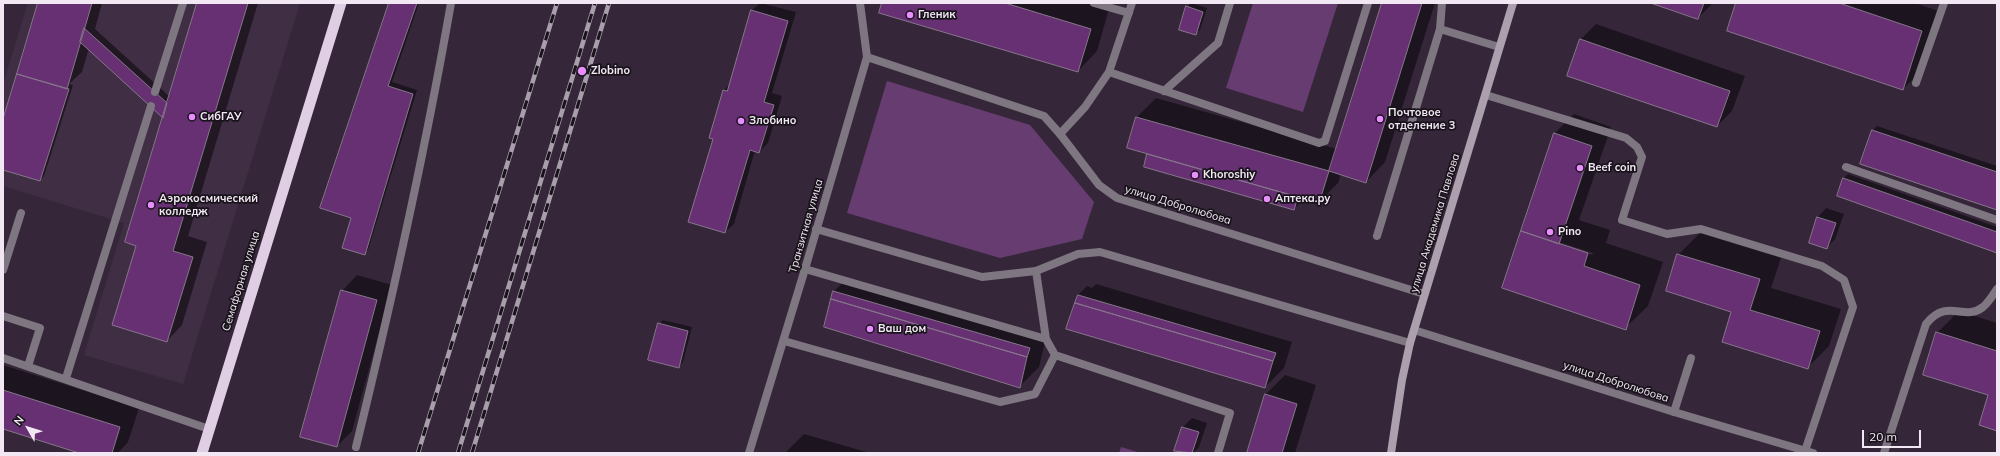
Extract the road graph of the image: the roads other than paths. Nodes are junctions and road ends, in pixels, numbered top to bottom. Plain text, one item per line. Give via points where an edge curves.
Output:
1 (183, 3) edge
2 (341, 3) edge
3 (450, 3) edge
4 (860, 3) edge
5 (1094, 3) edge
6 (1132, 3) edge
7 (1230, 3) edge
8 (1368, 3) edge
9 (1442, 3) edge
10 (1513, 3) edge
11 (1944, 3) edge
12 (1128, 13) junction
13 (1440, 29) junction
14 (1499, 47) junction
15 (867, 57) junction
16 (1109, 72) junction
17 (1916, 83) dead end
18 (1164, 91) junction
19 (156, 92) dead end
20 (1486, 95) junction
21 (151, 106) dead end
22 (1060, 134) junction
23 (1846, 167) dead end
24 (21, 213) dead end
25 (1997, 220) edge
26 (816, 229) junction
27 (1377, 236) dead end
28 (805, 269) junction
29 (3, 270) edge
30 (1036, 271) junction
31 (1997, 289) edge
32 (1424, 294) junction
33 (3, 316) edge
34 (1414, 330) junction
35 (1046, 339) junction
36 (784, 341) junction
37 (1410, 343) junction
38 (1055, 355) junction
39 (3, 358) edge
40 (1692, 358) dead end
41 (28, 366) junction
42 (66, 378) junction
43 (1674, 412) junction
44 (209, 429) junction
45 (356, 447) dead end
46 (1808, 452) edge
47 (202, 453) edge
48 (749, 453) edge
49 (1218, 453) edge
50 (1391, 453) edge
51 (1884, 453) edge

1 - 19 street
2 - 44 highway, Семафорная улица
3 - 45 street via 390,308
4 - 15 street, Транзитная улица
5 - 12 street
6 - 12 street
7 - 18 street via 1218,43
8 - 18 street via 1325,141 1319,143
9 - 13 street
10 - 14 main road, улица Академика Павлова
11 - 17 street
12 - 16 street
13 - 14 street
13 - 27 street
14 - 20 main road, улица Академика Павлова
15 - 22 street, улица Добролюбова via 1044,116
15 - 26 street, Транзитная улица
16 - 18 street
16 - 22 street via 1085,107
20 - 32 main road, улица Академика Павлова
20 - 46 street via 1626,138 1637,147 1642,157 1622,220 1667,234 1701,229 1822,266 1844,280 1853,307
21 - 42 street
22 - 32 street, улица Добролюбова via 1099,185 1117,198
23 - 25 street
24 - 29 street
26 - 28 street, Транзитная улица
26 - 30 street via 982,277
28 - 35 street
28 - 36 street, Транзитная улица
30 - 35 street
30 - 37 street via 1078,254 1100,252
31 - 51 street via 1983,307 1976,311 1948,310 1932,317 1926,324
32 - 34 main road, улица Академика Павлова
33 - 41 street via 40,328
34 - 37 main road, улица Академика Павлова
34 - 43 street, улица Добролюбова
35 - 38 street
36 - 38 street via 1000,402 1035,394
36 - 48 street, Транзитная улица
37 - 50 main road, улица Академика Павлова
38 - 49 street via 1230,413
39 - 41 street
40 - 43 street
41 - 42 street
42 - 44 street
43 - 46 street, улица Добролюбова
44 - 47 highway, Семафорная улица

